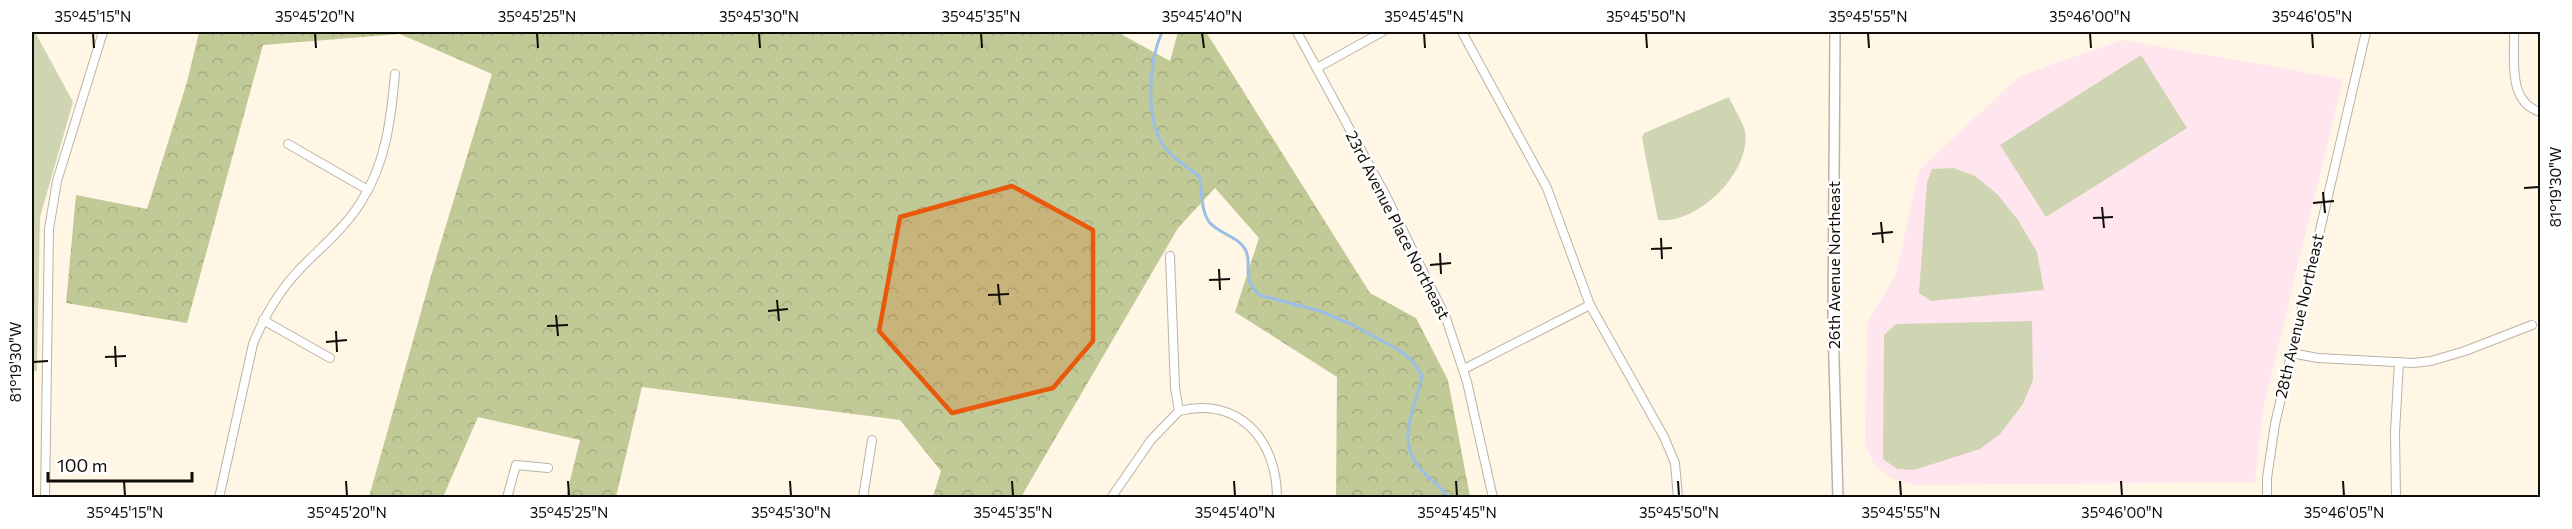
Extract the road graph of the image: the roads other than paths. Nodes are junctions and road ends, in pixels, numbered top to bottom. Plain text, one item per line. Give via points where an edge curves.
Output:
1 (104, 32) edge
2 (1297, 32) edge
3 (1382, 32) edge
4 (1462, 32) edge
5 (1834, 32) edge
6 (2366, 32) edge
7 (2514, 32) edge
8 (1317, 68) junction
9 (395, 74) dead end
10 (2541, 112) edge
11 (288, 144) dead end
12 (368, 190) junction
13 (1170, 256) dead end
14 (1590, 305) junction
15 (263, 320) junction
16 (2532, 325) dead end
17 (2291, 353) junction
18 (330, 358) dead end
19 (2399, 362) junction
20 (1464, 369) junction
21 (1179, 411) junction
22 (872, 440) dead end
23 (548, 468) dead end
24 (45, 498) edge
25 (219, 498) edge
26 (507, 498) edge
27 (863, 498) edge
28 (1111, 498) edge
29 (1277, 498) edge
30 (1493, 498) edge
31 (1678, 498) edge
32 (1838, 498) edge
33 (2267, 498) edge
34 (2396, 498) edge

1 - 24 street via 57,181 49,229
2 - 8 street, 23rd Avenue Place Northeast
3 - 8 street
4 - 14 street via 1546,188
5 - 32 street, 26th Avenue Northeast via 1833,314
6 - 17 street, 28th Avenue Northeast
7 - 10 street via 2519,96
8 - 20 street, 23rd Avenue Place Northeast via 1427,277
9 - 12 street via 385,149
11 - 12 street
12 - 15 street via 333,237 286,285
13 - 21 street
14 - 20 street
14 - 31 street via 1665,437 1675,463
15 - 18 street
15 - 25 street via 247,364
16 - 19 street via 2448,357
17 - 19 street
17 - 33 street, 28th Avenue Northeast via 2270,447
19 - 34 street
20 - 30 street, 23rd Avenue Place Northeast
21 - 28 street via 1151,440
21 - 29 street via 1224,410 1259,435 1272,457
22 - 27 street
23 - 26 street via 516,465

